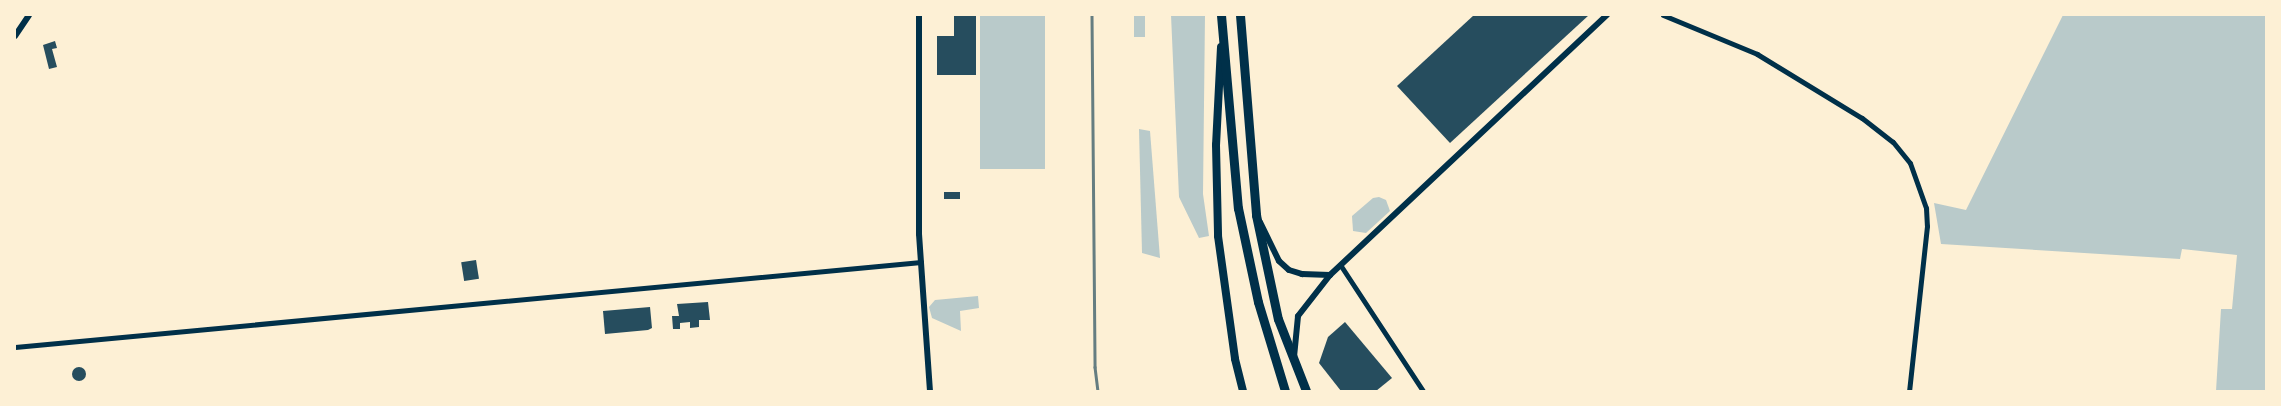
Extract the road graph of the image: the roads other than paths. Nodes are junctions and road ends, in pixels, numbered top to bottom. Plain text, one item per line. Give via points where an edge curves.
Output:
1 (29, 15) edge
2 (919, 15) edge
3 (1221, 15) edge
4 (1240, 15) edge
5 (1607, 15) edge
6 (1663, 15) edge
7 (15, 36) edge
8 (1221, 40) junction
9 (1256, 215) junction
10 (921, 262) junction
11 (1341, 266) junction
12 (1330, 276) junction
13 (15, 347) edge
14 (1293, 359) junction
15 (930, 391) edge
16 (1243, 391) edge
17 (1285, 391) edge
18 (1306, 391) edge
19 (1423, 391) edge
20 (1909, 391) edge

1 - 7 street
2 - 10 street
3 - 8 highway
4 - 9 highway
5 - 11 street
6 - 20 street via 1757,54 1862,118 1893,142 1910,163 1926,208 1927,226
8 - 16 main road via 1216,144 1218,236 1234,358
8 - 17 highway via 1238,208 1258,302
9 - 12 street via 1279,261 1289,270
9 - 14 highway via 1278,319
10 - 13 street
10 - 15 street
11 - 12 street
11 - 19 street
12 - 14 street via 1298,316
14 - 18 highway

